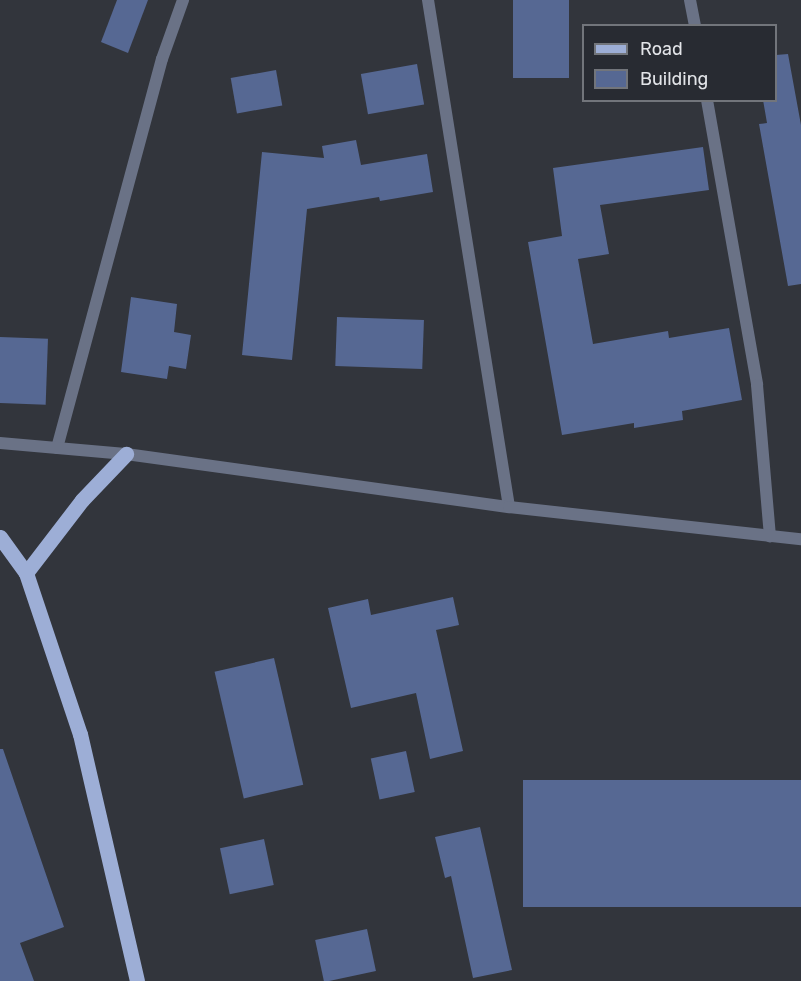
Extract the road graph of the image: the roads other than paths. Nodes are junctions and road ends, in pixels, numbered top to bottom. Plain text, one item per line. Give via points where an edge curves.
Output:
1 (183, 0) edge
2 (428, 0) edge
3 (690, 0) edge
4 (694, 24) edge
5 (707, 102) edge
6 (0, 443) edge
7 (57, 448) junction
8 (126, 454) junction
9 (509, 507) junction
10 (770, 536) junction
11 (0, 537) edge
12 (801, 539) edge
13 (27, 573) junction
14 (137, 981) edge

1 - 7 street via 162,59
2 - 9 street
3 - 4 street
5 - 10 street via 757,385
6 - 7 street
7 - 8 street
8 - 9 street
8 - 13 main road via 82,500
9 - 10 street
10 - 12 street
11 - 13 main road
13 - 14 main road via 80,734

